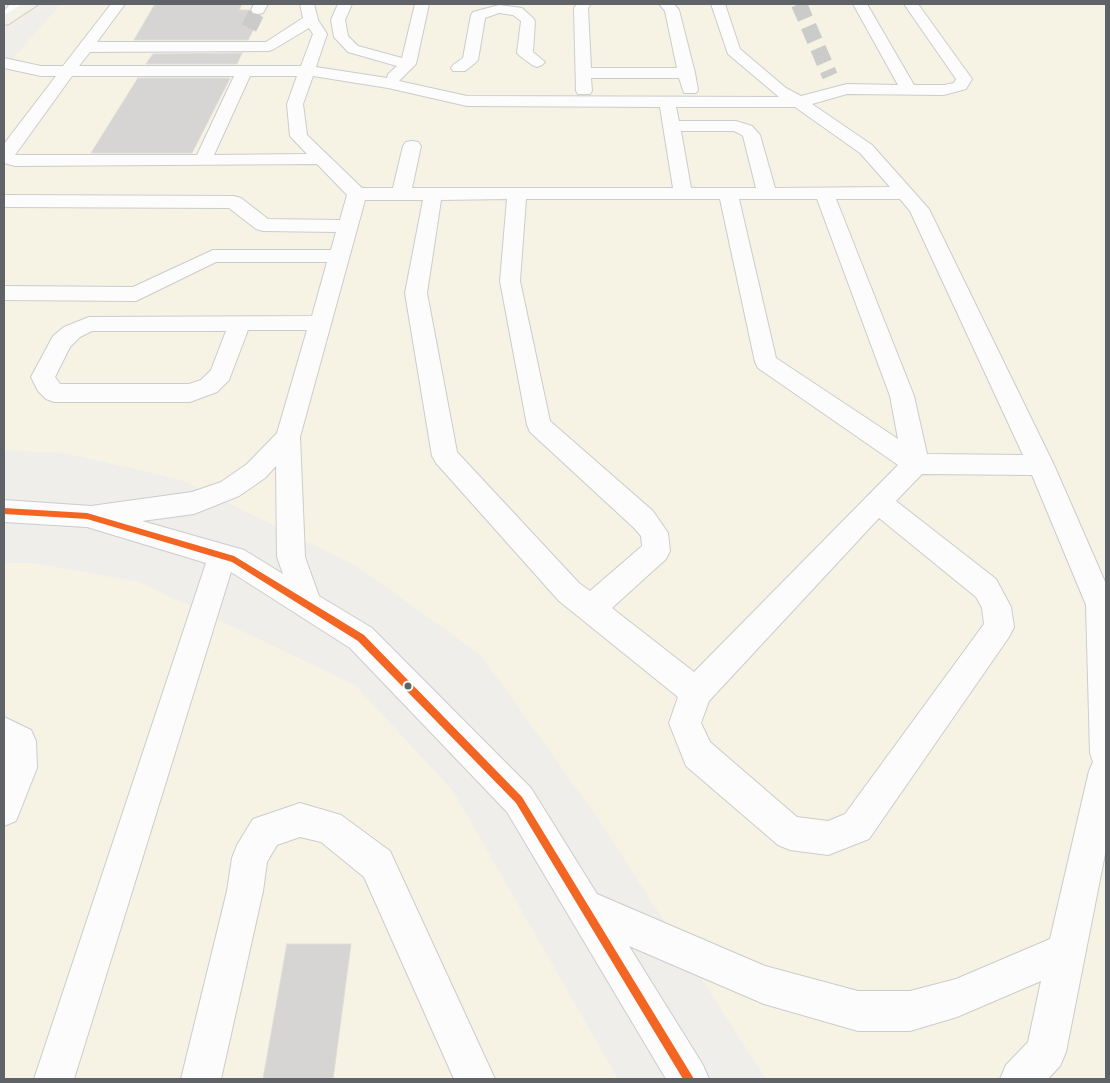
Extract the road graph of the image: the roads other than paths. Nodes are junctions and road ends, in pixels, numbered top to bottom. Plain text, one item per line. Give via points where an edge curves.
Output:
1 (18, 4) edge
2 (32, 4) edge
3 (118, 4) edge
4 (307, 4) edge
5 (345, 4) edge
6 (422, 4) edge
7 (470, 4) edge
8 (584, 4) edge
9 (666, 4) edge
10 (718, 4) edge
11 (860, 4) edge
12 (911, 4) edge
13 (538, 13) dead end
14 (4, 20) edge
15 (311, 20) junction
16 (86, 47) junction
17 (537, 62) junction
18 (4, 63) edge
19 (408, 64) junction
20 (459, 68) junction
21 (41, 71) junction
22 (68, 71) junction
23 (244, 71) junction
24 (308, 71) junction
25 (583, 73) junction
26 (687, 74) junction
27 (830, 76) tunnel mouth
28 (4, 79) edge
29 (388, 83) junction
30 (847, 90) junction
31 (908, 90) junction
32 (452, 98) junction
33 (534, 101) junction
34 (584, 101) junction
35 (668, 102) junction
36 (693, 102) junction
37 (799, 102) junction
38 (672, 126) junction
39 (412, 146) dead end
40 (322, 159) junction
41 (203, 160) junction
42 (905, 193) junction
43 (357, 194) junction
44 (402, 194) junction
45 (433, 194) junction
46 (517, 194) junction
47 (683, 194) junction
48 (728, 194) junction
49 (767, 194) junction
50 (825, 194) junction
51 (4, 201) edge
52 (263, 225) junction
53 (348, 226) junction
54 (251, 256) junction
55 (339, 256) junction
56 (4, 293) edge
57 (240, 323) junction
58 (320, 323) junction
59 (288, 437) junction
60 (916, 464) junction
61 (1041, 465) junction
62 (878, 502) junction
63 (4, 511) edge
64 (87, 516) junction
65 (222, 556) junction
66 (308, 605) junction
67 (590, 609) junction
68 (696, 692) junction
69 (4, 733) edge
70 (1106, 753) edge
71 (1106, 771) edge
72 (4, 809) edge
73 (584, 907) junction
74 (1066, 951) junction
75 (1039, 1070) edge
76 (54, 1079) edge
77 (201, 1079) edge
78 (474, 1079) edge
79 (689, 1079) edge

1 - 14 street
2 - 14 main road
3 - 16 street
4 - 15 street
5 - 19 street via 338,20 341,37 354,49
6 - 19 street
7 - 20 street
8 - 25 street via 581,8
9 - 26 street via 672,10
10 - 37 street via 734,51 780,91
11 - 31 street
12 - 31 street via 964,79 960,86 944,90
13 - 17 street
15 - 16 street via 269,46 242,40
15 - 24 street via 320,34
16 - 22 street
17 - 20 street via 526,54 528,21 517,11 499,9 478,15 470,60
17 - 33 street
18 - 21 street
19 - 29 street
20 - 32 street
21 - 22 street
21 - 28 street
22 - 23 street
22 - 41 street via 5,157 15,161
23 - 24 street
23 - 41 street
24 - 29 street
24 - 40 street via 295,104 299,136
25 - 26 street
25 - 34 street
26 - 36 street
27 - 30 street
29 - 32 street
30 - 31 street
30 - 37 street
32 - 33 street
33 - 34 street
34 - 35 street
35 - 36 street
35 - 38 street
36 - 37 street
37 - 42 street via 866,149
38 - 47 street
38 - 49 street via 736,126 746,130 751,135
39 - 44 street
40 - 41 street
40 - 43 street
42 - 50 street
42 - 61 street via 919,209
43 - 44 street
43 - 53 street
44 - 45 street
45 - 46 street
45 - 67 street via 416,293 445,456 569,592
46 - 47 street
46 - 67 street via 510,281 539,425 643,519 654,533 656,551
47 - 48 street
48 - 49 street
48 - 60 street via 766,362
49 - 50 street
50 - 60 street via 902,396
51 - 52 street via 234,202
52 - 53 street
52 - 54 street
53 - 55 street
54 - 55 street
54 - 56 street via 213,256 136,294
55 - 58 street
57 - 57 street via 89,324 61,342 43,377 54,393 190,393 209,386 221,374
57 - 58 street
58 - 59 street
59 - 64 street via 256,471 230,489 194,503
59 - 66 street via 291,557
60 - 61 street
60 - 62 street
61 - 70 street via 1101,605
62 - 68 street
62 - 68 street via 986,588 996,607 999,627 857,827 828,838 790,833 698,754 685,723
63 - 64 street
64 - 65 street
65 - 66 street via 234,559
65 - 76 street
66 - 73 street via 361,638 520,800
67 - 68 street
69 - 72 street via 20,741 20,768
71 - 74 street
73 - 74 street via 764,985 858,1011 910,1011 957,998
73 - 79 street
74 - 75 street
77 - 78 street via 250,858 265,831 300,820 329,827 378,864

